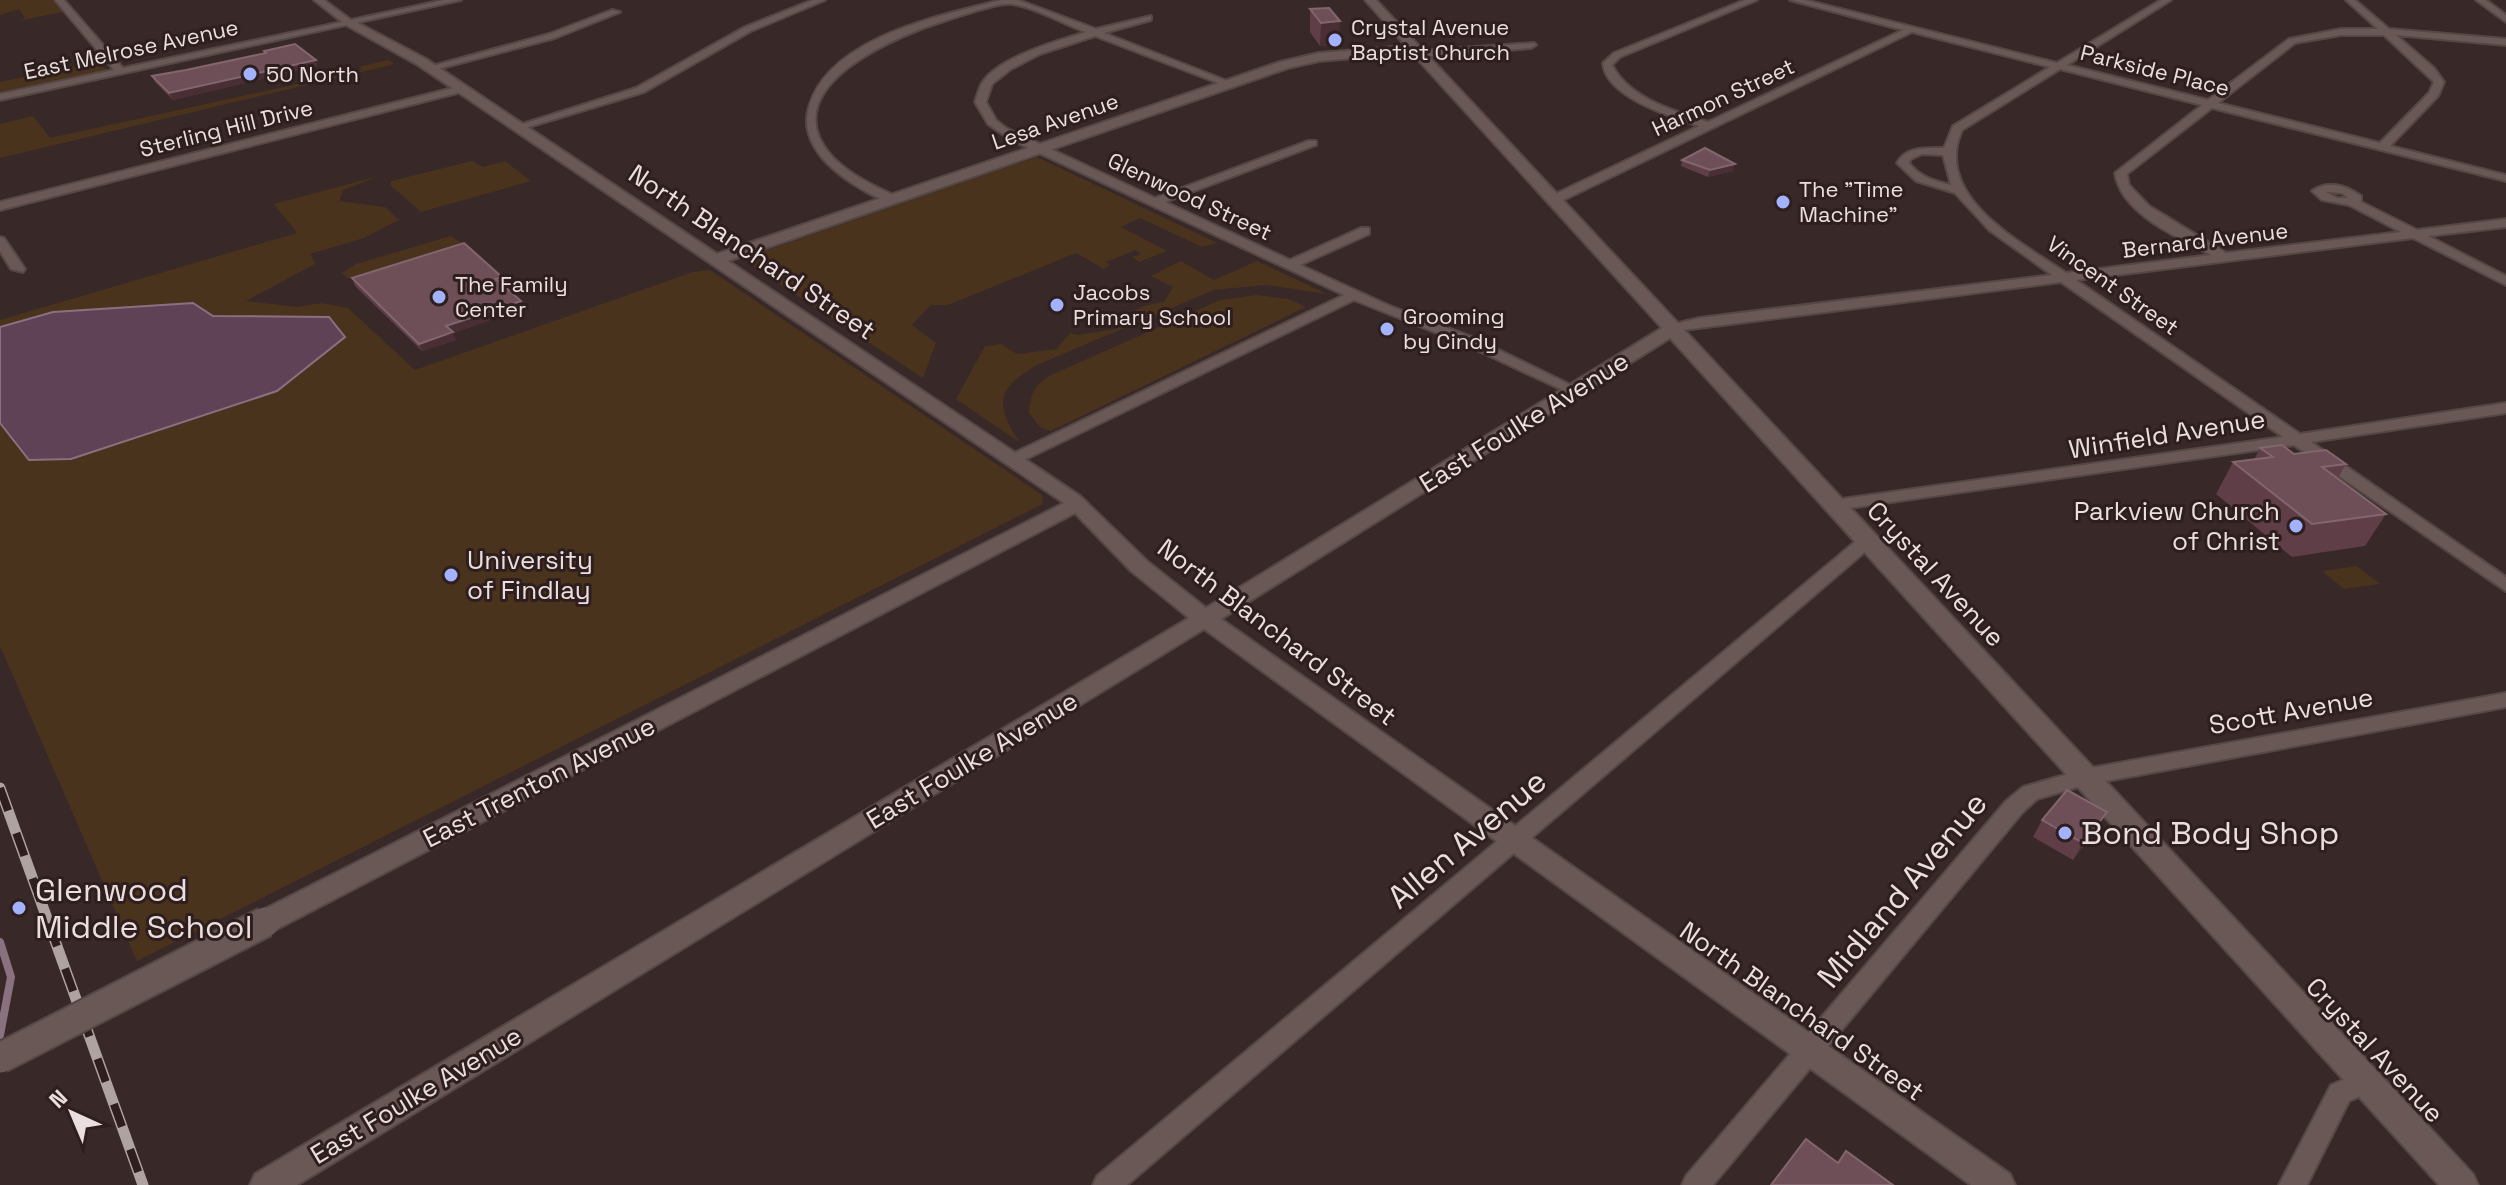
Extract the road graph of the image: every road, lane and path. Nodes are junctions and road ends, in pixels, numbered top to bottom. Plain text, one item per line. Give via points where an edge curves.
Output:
1 (59, 0) edge
2 (318, 0) edge
3 (457, 0) edge
4 (821, 0) edge
5 (1010, 0) edge
6 (1370, 0) edge
7 (1753, 0) edge
8 (1794, 0) edge
9 (2167, 0) edge
10 (2350, 0) edge
11 (2480, 0) edge
12 (615, 12) dead end
13 (1148, 18) dead end
14 (2506, 19) edge
15 (350, 23) junction
16 (1910, 30) junction
17 (1099, 34) junction
18 (2389, 34) junction
19 (2506, 42) edge
20 (1531, 45) dead end
21 (1417, 51) junction
22 (2058, 66) junction
23 (430, 68) junction
24 (120, 71) junction
25 (1230, 84) junction
26 (461, 89) junction
27 (0, 97) edge
28 (2208, 104) junction
29 (1710, 126) junction
30 (518, 127) junction
31 (1312, 143) dead end
32 (2382, 147) junction
33 (1040, 149) junction
34 (1948, 152) junction
35 (2506, 178) edge
36 (1958, 190) junction
37 (891, 199) junction
38 (1553, 200) junction
39 (1155, 202) junction
40 (2352, 202) dead end
41 (0, 206) edge
42 (2506, 223) edge
43 (1365, 231) dead end
44 (2415, 234) junction
45 (0, 241) edge
46 (2223, 257) junction
47 (714, 260) junction
48 (1289, 265) junction
49 (18, 269) dead end
50 (2063, 277) junction
51 (2506, 281) edge
52 (1354, 295) junction
53 (1672, 329) junction
54 (1576, 391) junction
55 (2506, 408) edge
56 (2296, 438) junction
57 (1014, 459) junction
58 (1077, 504) junction
59 (1835, 505) junction
60 (1868, 540) junction
61 (2506, 585) edge
62 (1205, 619) junction
63 (2506, 700) edge
64 (2085, 777) junction
65 (1512, 840) junction
66 (1808, 1050) junction
67 (0, 1058) edge
68 (2366, 1082) junction
69 (267, 1185) edge
70 (1107, 1185) edge
71 (1696, 1185) edge
72 (1998, 1185) edge
73 (2293, 1185) edge
74 (2461, 1185) edge

1 - 24 street
2 - 15 street, North Blanchard Street
3 - 15 street, East Melrose Avenue
4 - 30 street via 748,29 640,90
5 - 17 street
5 - 37 street via 884,41 849,62 820,91 811,117 817,142 837,167
6 - 21 street, Crystal Avenue
7 - 29 street via 1610,60 1608,69 1626,89 1667,112
8 - 16 street, Parkside Place
9 - 22 street
10 - 18 street
11 - 14 street
12 - 23 street via 552,36
13 - 17 street, Glenwood Street
15 - 23 street, North Blanchard Street
15 - 24 street, East Melrose Avenue
16 - 22 street, Parkside Place
16 - 29 street, Harmon Street
17 - 25 street
17 - 33 street, Glenwood Street via 1015,61 985,85 980,103 989,119
18 - 19 street
18 - 28 street via 2333,33 2292,41
18 - 32 street via 2430,70 2440,87
20 - 21 street
21 - 25 street, Lesa Avenue via 1310,58
21 - 38 street, Crystal Avenue
22 - 28 street, Parkside Place
22 - 34 street via 1969,118 1952,136
23 - 26 street, North Blanchard Street
24 - 27 street, East Melrose Avenue
25 - 33 street, Lesa Avenue
26 - 30 street, North Blanchard Street
26 - 41 street, Sterling Hill Drive
28 - 32 street, Parkside Place
28 - 46 street via 2120,177 2139,205
29 - 38 street, Harmon Street
30 - 47 street, North Blanchard Street
31 - 39 street
32 - 35 street, Parkside Place
33 - 37 street, Lesa Avenue
33 - 39 street, Glenwood Street
34 - 36 street, Vincent Street
34 - 36 street via 1916,152 1904,159 1904,167 1922,180
36 - 50 street, Vincent Street via 1990,224
37 - 47 street, Lesa Avenue
38 - 53 street, Crystal Avenue
39 - 48 street, Glenwood Street
40 - 44 street
42 - 44 street, Bernard Avenue
43 - 48 street
44 - 46 street, Bernard Avenue
44 - 51 street
45 - 49 street
46 - 50 street, Bernard Avenue
47 - 57 street, North Blanchard Street
48 - 52 street, Glenwood Street
50 - 53 street, Bernard Avenue
50 - 56 street, Vincent Street
52 - 54 street, Glenwood Street
52 - 57 street
53 - 54 street, East Foulke Avenue
53 - 59 street, Crystal Avenue
54 - 62 street, East Foulke Avenue
55 - 56 street, Winfield Avenue
56 - 59 street, Winfield Avenue
56 - 61 street, Vincent Street
57 - 58 street, North Blanchard Street
58 - 62 street, North Blanchard Street via 1139,566
58 - 67 street, East Trenton Avenue, bridge
59 - 60 street, Crystal Avenue
60 - 64 street, Crystal Avenue
60 - 65 street, Allen Avenue
62 - 65 street, North Blanchard Street
62 - 69 street, East Foulke Avenue
63 - 64 street, Scott Avenue
64 - 66 street, Midland Avenue via 2038,790 2014,807
64 - 68 street, Crystal Avenue
65 - 66 street, North Blanchard Street
65 - 70 street, Allen Avenue
66 - 71 street, Midland Avenue
66 - 72 street, North Blanchard Street
68 - 73 street via 2340,1093
68 - 74 street, Crystal Avenue

